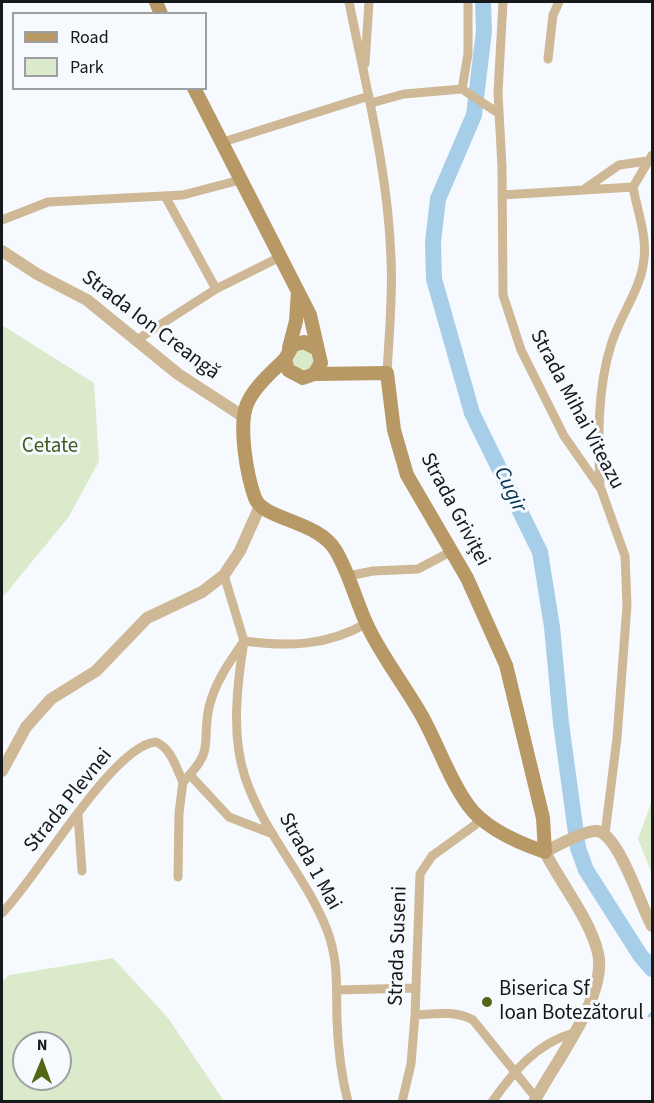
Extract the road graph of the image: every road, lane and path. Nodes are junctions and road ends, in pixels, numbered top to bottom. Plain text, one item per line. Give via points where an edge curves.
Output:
1 (349, 2) edge
2 (369, 2) edge
3 (468, 2) edge
4 (503, 2) edge
5 (559, 2) edge
6 (548, 58) dead end
7 (364, 73) junction
8 (195, 90) edge
9 (465, 92) junction
10 (370, 99) junction
11 (495, 111) junction
12 (220, 143) junction
13 (650, 158) edge
14 (240, 180) junction
15 (633, 187) junction
16 (586, 188) junction
17 (502, 195) junction
18 (165, 196) junction
19 (2, 220) edge
20 (2, 251) edge
21 (282, 256) junction
22 (216, 289) junction
23 (298, 289) junction
24 (135, 341) junction
25 (287, 354) junction
26 (319, 354) junction
27 (387, 373) junction
28 (314, 374) junction
29 (339, 374) junction
30 (244, 417) junction
31 (601, 489) junction
32 (260, 506) junction
33 (452, 551) junction
34 (224, 575) junction
35 (348, 576) junction
36 (367, 623) junction
37 (244, 641) junction
38 (2, 771) edge
39 (191, 776) junction
40 (183, 782) junction
41 (78, 815) junction
42 (480, 817) junction
43 (598, 833) junction
44 (273, 834) junction
45 (545, 852) junction
46 (82, 871) dead end
47 (178, 877) dead end
48 (2, 913) edge
49 (652, 926) edge
50 (414, 988) junction
51 (339, 990) junction
52 (415, 1015) junction
53 (573, 1033) junction
54 (514, 1071) junction
55 (535, 1100) edge
56 (348, 1101) edge
57 (402, 1101) edge
58 (492, 1101) edge

1 - 7 street, Strada Griviței
2 - 7 street
3 - 9 street
4 - 11 street, Strada Mihai Viteazu
5 - 6 street via 553,15
7 - 10 street, Strada Griviței
8 - 12 main road
9 - 10 street
9 - 11 street
10 - 12 street
10 - 27 street, Strada Griviței via 392,259
11 - 17 street, Strada Mihai Viteazu
12 - 14 main road
13 - 15 street
13 - 16 street via 619,165
14 - 18 street
14 - 21 main road
15 - 16 street
15 - 31 street via 645,257 638,287 610,346 603,384
16 - 17 street
17 - 31 street, Strada Mihai Viteazu via 501,279 507,311 521,350 564,436
18 - 19 street via 67,199
18 - 22 street
20 - 24 street, Strada Ion Creangă via 87,300
21 - 22 street
21 - 23 main road
22 - 24 street
23 - 25 main road via 296,321
23 - 26 main road via 310,315
24 - 30 street, Strada Ion Creangă via 177,374
25 - 26 main road via 304,342
25 - 28 main road via 288,370 297,377
25 - 30 main road via 252,394
26 - 28 main road via 319,367
26 - 29 main road
27 - 29 main road
27 - 33 main road, Strada Griviței via 394,429 407,475
28 - 29 main road
30 - 32 main road via 248,466
31 - 43 street, Strada Mihai Viteazu via 625,556 627,578 617,738
32 - 34 street via 240,551
32 - 35 main road via 314,529 329,540
33 - 35 street via 418,569
33 - 45 main road, Strada Griviței via 506,665 543,818
34 - 37 street
34 - 38 street via 202,592 147,618 96,671 51,699 26,727
35 - 36 main road
36 - 37 street via 322,642 304,645
36 - 42 main road via 422,715 460,792
37 - 39 street via 209,706 205,752
37 - 44 street, Strada 1 Mai via 238,677 242,764
39 - 40 street
39 - 44 street via 229,817
40 - 41 street, Strada Plevnei via 163,746 151,743 128,757
40 - 47 street
41 - 46 street
41 - 48 street, Strada Plevnei
42 - 45 main road via 525,845
42 - 50 street, Strada Suseni via 475,825 432,856 420,874
43 - 45 street
43 - 49 street via 612,840
44 - 51 street, Strada 1 Mai via 327,930
45 - 53 street via 584,922 600,964 590,1000
50 - 51 street
50 - 52 street, Strada Suseni
51 - 56 street, Strada 1 Mai via 338,1038
52 - 54 street via 463,1014 473,1020
52 - 57 street, Strada Suseni via 411,1064
53 - 54 street via 545,1045
53 - 55 street
54 - 55 street
54 - 58 street

